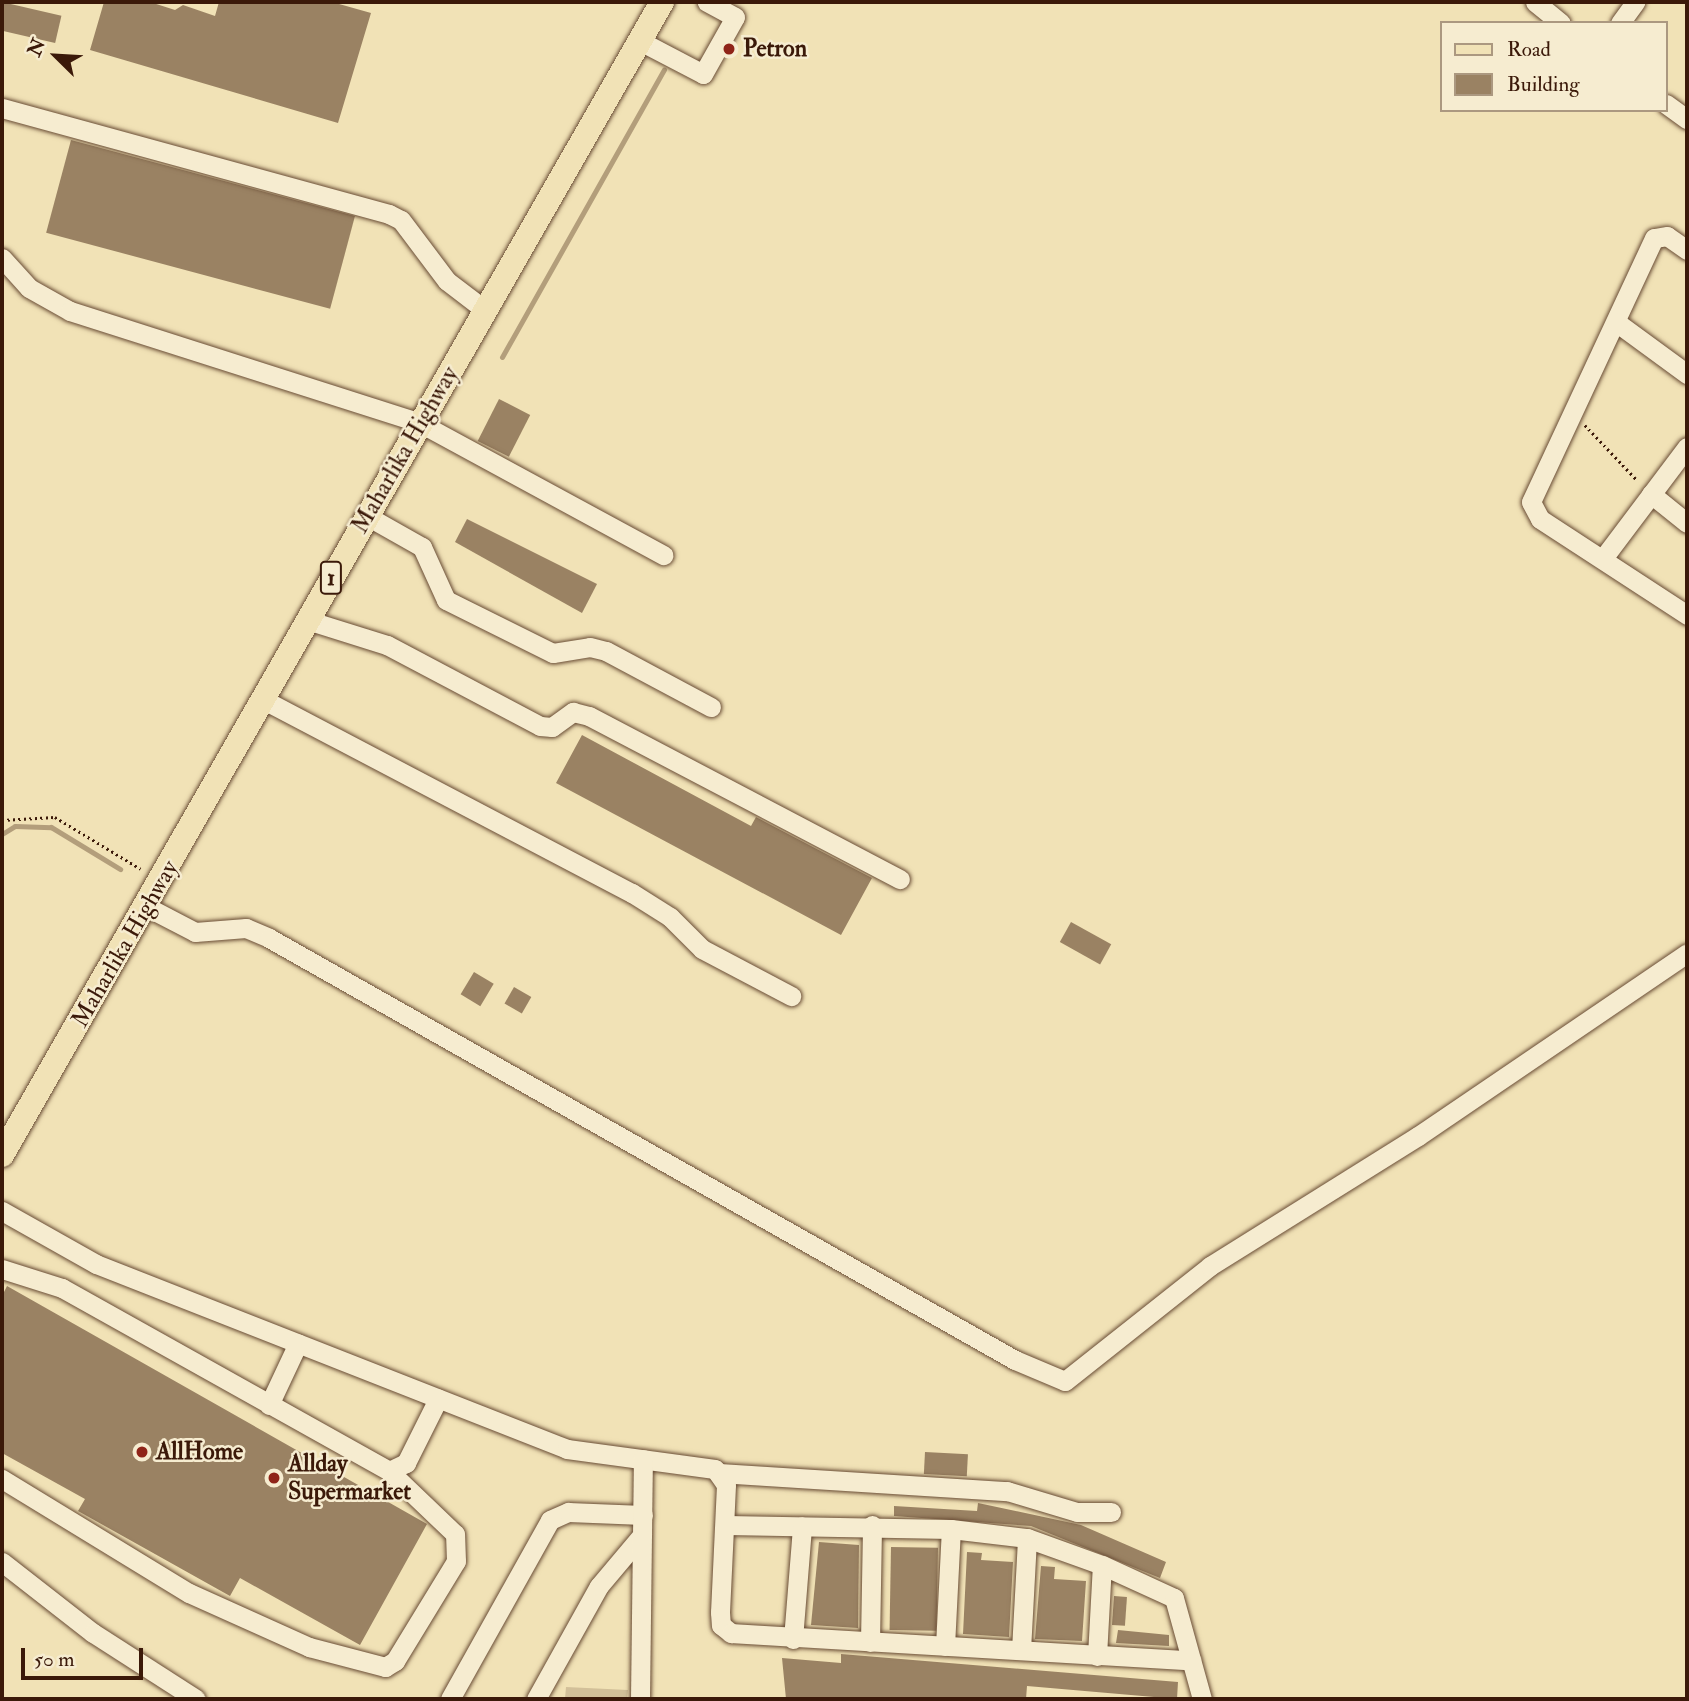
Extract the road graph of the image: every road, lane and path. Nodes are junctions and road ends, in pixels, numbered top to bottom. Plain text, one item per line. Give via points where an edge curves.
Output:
1 (662, 2) edge
2 (707, 2) edge
3 (1535, 2) edge
4 (1635, 2) edge
5 (1558, 21) edge
6 (1621, 21) edge
7 (640, 41) junction
8 (1668, 106) edge
9 (2, 108) edge
10 (1687, 120) edge
11 (1687, 250) edge
12 (2, 258) edge
13 (485, 310) junction
14 (1616, 322) junction
15 (1687, 374) edge
16 (1573, 412) junction
17 (420, 423) junction
18 (1687, 447) edge
19 (1651, 494) junction
20 (367, 516) junction
21 (1687, 523) edge
22 (663, 555) dead end
23 (1604, 557) junction
24 (1687, 615) edge
25 (307, 620) junction
26 (264, 701) junction
27 (711, 707) dead end
28 (2, 820) edge
29 (900, 879) dead end
30 (162, 882) junction
31 (147, 907) junction
32 (1687, 953) edge
33 (792, 996) dead end
34 (2, 1155) edge
35 (2, 1211) edge
36 (2, 1269) edge
37 (298, 1343) junction
38 (438, 1399) junction
39 (269, 1405) junction
40 (643, 1459) junction
41 (388, 1472) junction
42 (719, 1473) junction
43 (2, 1479) edge
44 (1111, 1512) dead end
45 (643, 1515) junction
46 (726, 1525) junction
47 (872, 1525) junction
48 (802, 1526) junction
49 (951, 1529) junction
50 (642, 1535) junction
51 (1027, 1538) junction
52 (2, 1562) edge
53 (1102, 1565) junction
54 (793, 1639) junction
55 (870, 1642) junction
56 (944, 1646) junction
57 (1021, 1650) junction
58 (1097, 1656) junction
59 (1191, 1660) junction
60 (196, 1699) edge
61 (450, 1699) edge
62 (536, 1699) edge
63 (640, 1699) edge
64 (1202, 1699) edge

1 - 7 main road, Maharlika Highway / 1
2 - 7 street via 735,17 703,74
3 - 5 street
4 - 6 street
7 - 13 main road, Maharlika Highway / 1
8 - 10 street
9 - 13 street via 389,214 401,220 447,281
11 - 14 street via 1667,236 1654,238
12 - 17 street via 29,288 70,311
13 - 17 main road, Maharlika Highway / 1
14 - 15 street
14 - 16 street
16 - 19 path
16 - 23 street via 1531,508
17 - 20 main road, Maharlika Highway / 1
17 - 22 street
18 - 19 street
19 - 21 street
19 - 23 street
20 - 25 main road, Maharlika Highway / 1
20 - 27 street via 422,547 446,600 553,653 590,647 606,651
23 - 24 street
25 - 26 main road, Maharlika Highway / 1
25 - 29 street via 387,645 540,726 552,727 573,712 589,716
26 - 30 main road, Maharlika Highway / 1
26 - 33 street via 632,893 670,917 702,949
28 - 30 path via 55,817
30 - 31 main road, Maharlika Highway / 1
31 - 32 street via 195,932 246,928 269,938 1015,1360 1065,1381 1210,1266 1418,1136
31 - 34 main road, Maharlika Highway / 1
35 - 37 street via 96,1264
36 - 39 street via 62,1288
37 - 38 street
37 - 39 street
38 - 40 street via 567,1449
38 - 41 street via 406,1463
39 - 41 street
40 - 42 street
40 - 45 street
41 - 43 street via 455,1534 458,1546 456,1561 395,1661 385,1667 309,1647 189,1593
42 - 44 street via 1007,1491 1077,1512
42 - 46 street via 726,1485
45 - 50 street
45 - 61 street via 568,1512 550,1520
46 - 48 street
46 - 54 street via 721,1625 731,1633
47 - 48 street
47 - 49 street
47 - 55 street
48 - 54 street
49 - 51 street
49 - 56 street
50 - 62 street via 599,1586
50 - 63 street
51 - 53 street
51 - 57 street
52 - 60 street via 93,1633
53 - 58 street
53 - 59 street via 1174,1598
54 - 55 street
55 - 56 street
56 - 57 street
57 - 58 street
58 - 59 street
59 - 64 street

